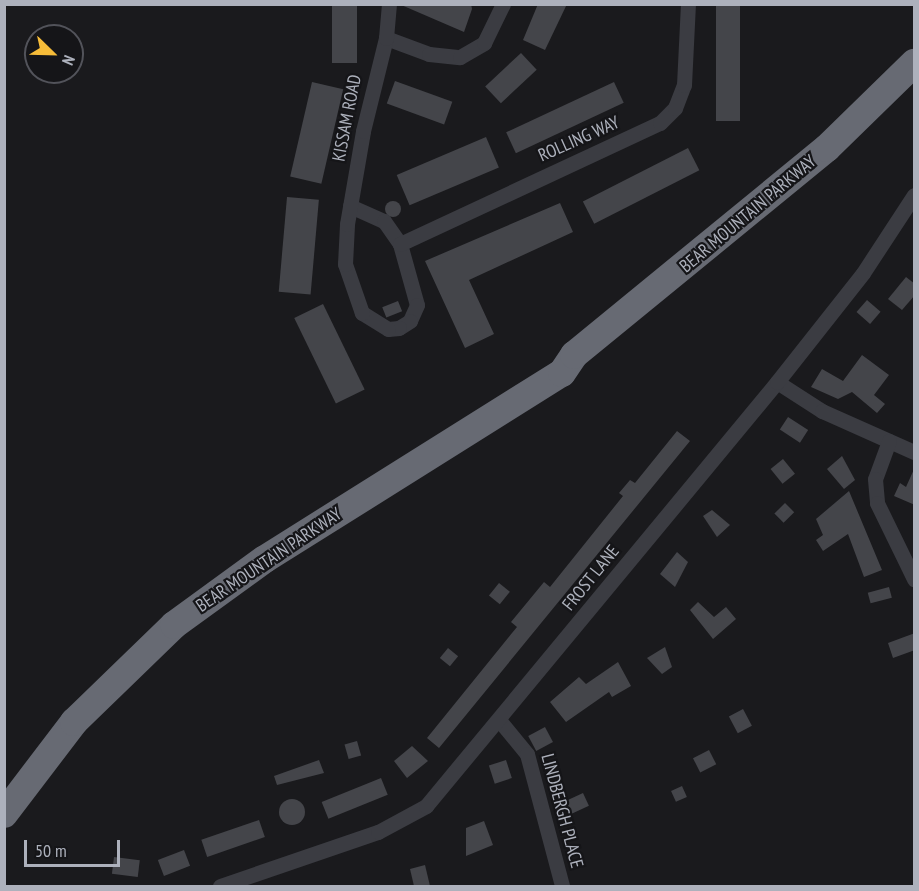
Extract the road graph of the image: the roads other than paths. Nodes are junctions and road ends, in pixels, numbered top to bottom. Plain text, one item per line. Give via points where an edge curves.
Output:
1 (389, 4) edge
2 (503, 4) edge
3 (688, 4) edge
4 (386, 38) junction
5 (915, 63) edge
6 (915, 195) edge
7 (350, 206) junction
8 (400, 244) junction
9 (574, 354) junction
10 (777, 381) junction
11 (889, 441) junction
12 (915, 452) edge
13 (915, 579) edge
14 (499, 720) junction
15 (4, 788) edge
16 (4, 814) edge
17 (220, 886) edge
18 (562, 886) edge

1 - 4 street, KISSAM ROAD
2 - 4 street via 484,43 460,57 429,54
3 - 8 street, ROLLING WAY via 684,85 675,108 660,123
4 - 7 street, KISSAM ROAD
5 - 9 highway, BEAR MOUNTAIN PARKWAY via 827,148
6 - 10 street, FROST LANE via 863,273
7 - 8 street via 384,221
7 - 8 street, KISSAM ROAD via 347,281 362,313 388,329 410,321 417,305
9 - 15 highway, BEAR MOUNTAIN PARKWAY via 553,361 192,593 80,694
9 - 16 highway, BEAR MOUNTAIN PARKWAY via 562,373 265,559 174,626 74,722
10 - 11 street via 822,411
10 - 14 street, FROST LANE
11 - 12 street
11 - 13 street via 875,479 878,503
14 - 17 street, FROST LANE via 426,806 378,832
14 - 18 street, LINDBERGH PLACE via 527,754

